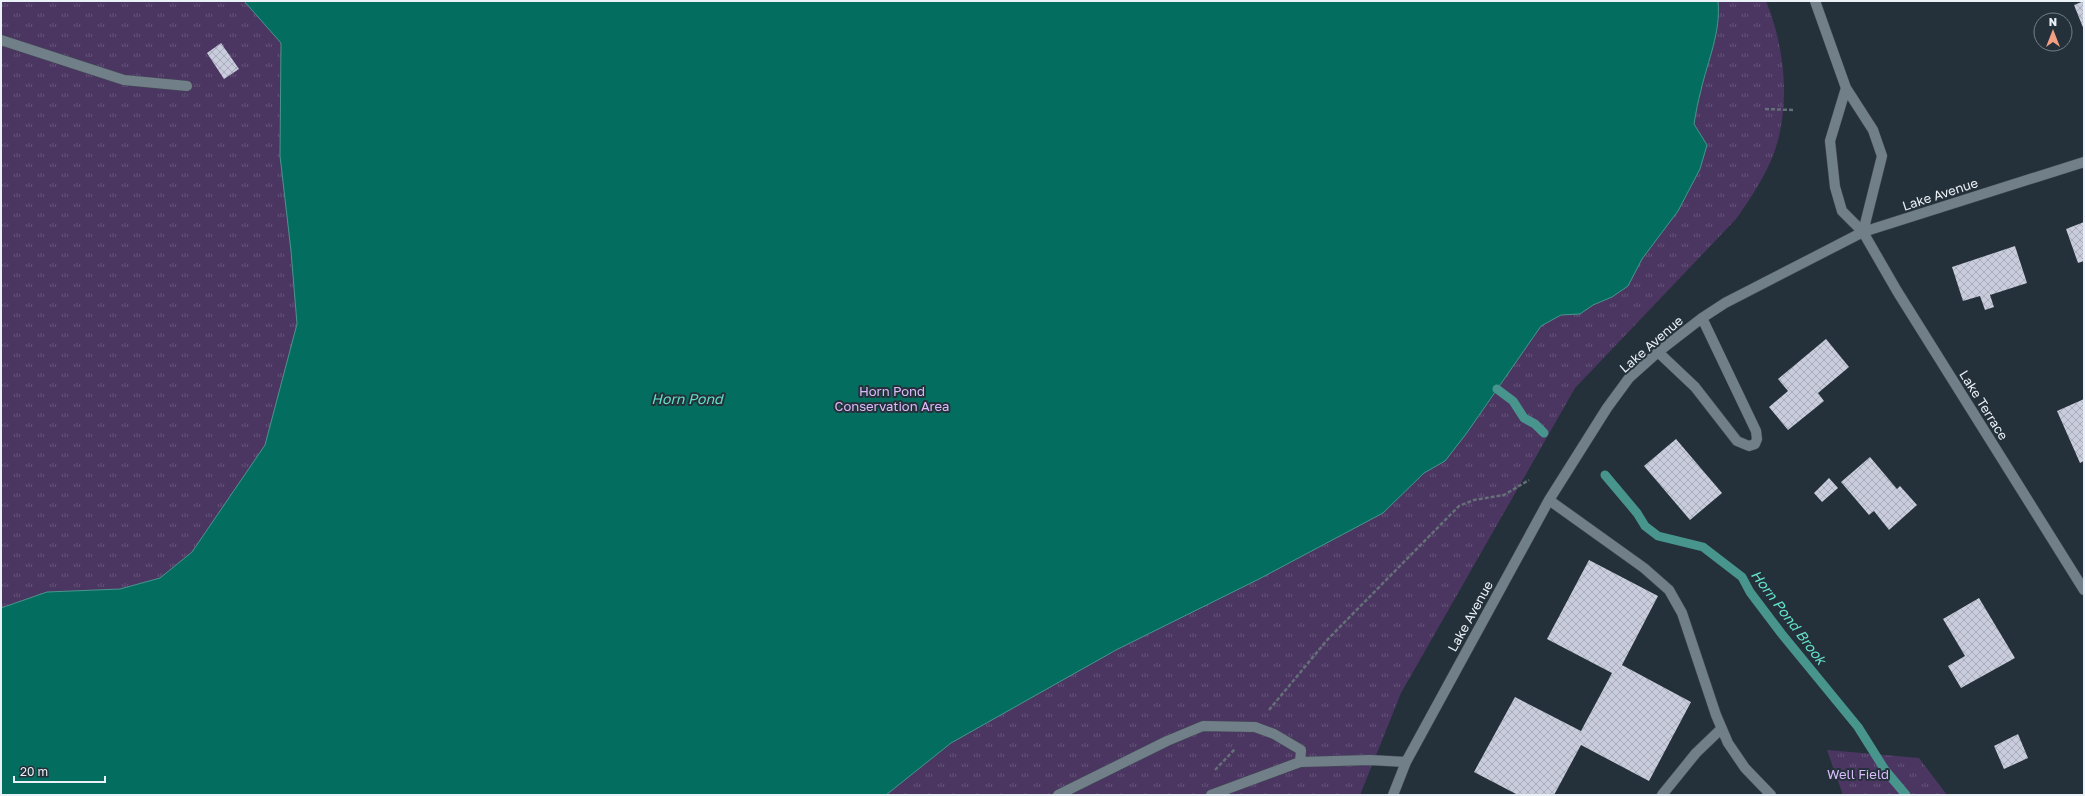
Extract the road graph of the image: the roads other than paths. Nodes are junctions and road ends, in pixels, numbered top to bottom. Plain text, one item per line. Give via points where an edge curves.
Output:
1 (1815, 1) edge
2 (1, 40) edge
3 (187, 86) dead end
4 (1846, 88) junction
5 (2084, 162) edge
6 (1863, 232) junction
7 (1702, 318) junction
8 (1658, 352) junction
9 (1549, 500) junction
10 (2084, 590) edge
11 (1721, 729) junction
12 (1300, 762) junction
13 (1406, 762) junction
14 (1058, 795) edge
15 (1211, 795) edge
16 (1393, 795) edge
17 (1662, 795) edge
18 (1771, 795) edge

1 - 4 street
2 - 3 street via 124,80
4 - 6 street via 1873,130 1882,156
4 - 6 street, Lake Terrace via 1830,141 1835,186 1842,211
5 - 6 street, Lake Avenue
6 - 7 street, Lake Avenue via 1739,295
6 - 10 street, Lake Terrace via 1897,291
7 - 8 street, Lake Avenue
7 - 8 street via 1756,431 1755,444 1749,446 1737,441 1695,387
8 - 9 street, Lake Avenue via 1629,378
9 - 11 street via 1644,568 1669,590 1682,613
9 - 13 street, Lake Avenue
11 - 17 street via 1696,753
11 - 18 street via 1744,768
12 - 13 street
12 - 14 street via 1301,750 1274,734 1255,727 1203,726 1167,740
12 - 15 street
13 - 16 street, Lake Avenue

